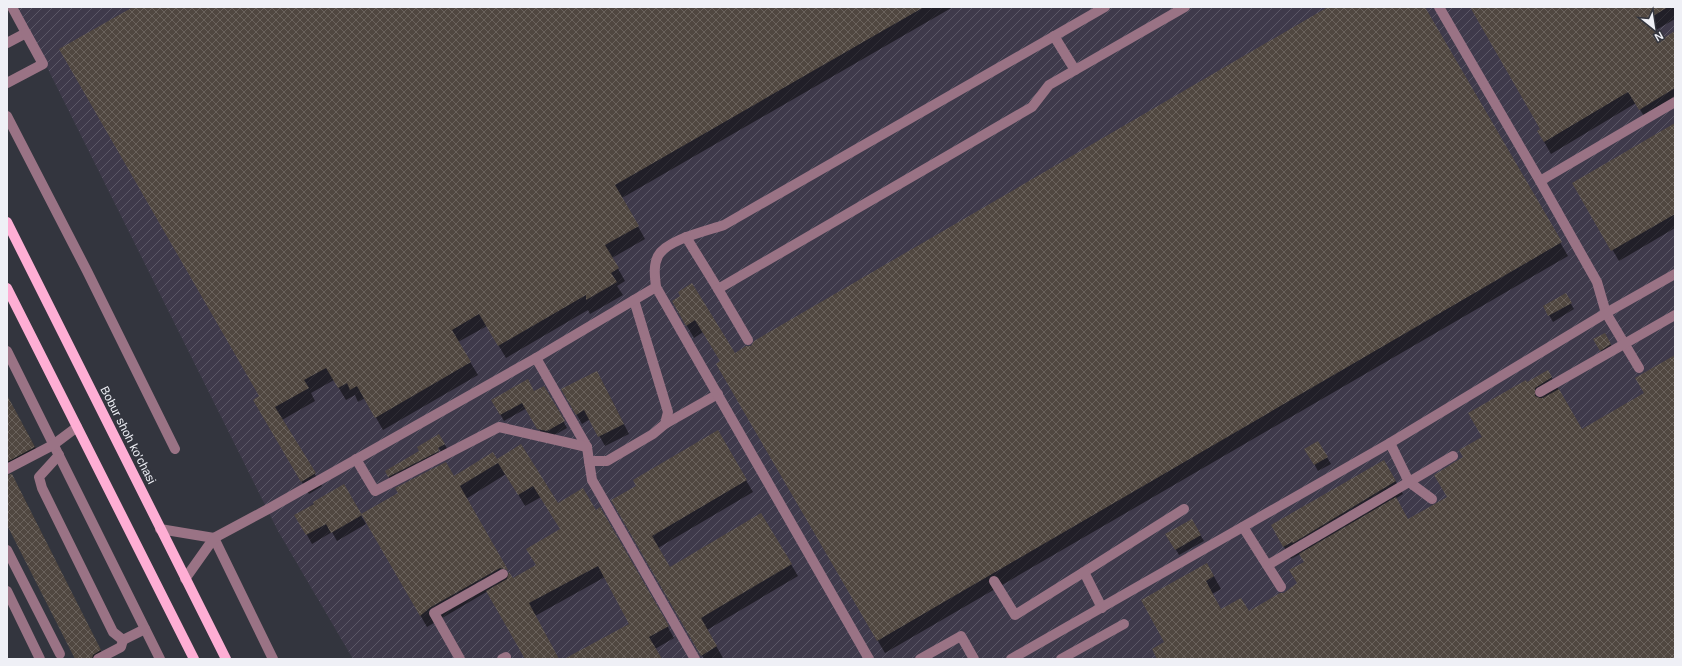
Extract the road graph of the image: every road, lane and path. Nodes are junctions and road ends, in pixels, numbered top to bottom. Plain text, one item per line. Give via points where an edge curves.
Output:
1 (12, 7) edge
2 (1105, 7) edge
3 (1185, 7) edge
4 (1439, 7) edge
5 (7, 9) edge
6 (1169, 11) edge
7 (26, 33) junction
8 (1054, 36) junction
9 (7, 43) edge
10 (1075, 70) junction
11 (7, 83) edge
12 (1675, 102) edge
13 (7, 116) edge
14 (1540, 180) junction
15 (7, 222) edge
16 (686, 237) junction
17 (1675, 274) edge
18 (656, 287) junction
19 (7, 288) edge
20 (718, 289) junction
21 (634, 300) junction
22 (1606, 313) junction
23 (1675, 315) edge
24 (748, 340) dead end
25 (1624, 344) junction
26 (7, 351) edge
27 (536, 358) junction
28 (1639, 368) dead end
29 (1540, 392) dead end
30 (718, 394) junction
31 (665, 424) junction
32 (77, 427) junction
33 (1390, 443) junction
34 (53, 445) junction
35 (587, 447) junction
36 (175, 449) dead end
37 (59, 455) junction
38 (1453, 456) dead end
39 (356, 459) junction
40 (589, 461) junction
41 (7, 469) edge
42 (1409, 482) junction
43 (1432, 499) dead end
44 (1184, 509) dead end
45 (1243, 527) junction
46 (160, 529) junction
47 (214, 538) junction
48 (7, 550) edge
49 (1268, 565) junction
50 (1084, 572) junction
51 (503, 574) dead end
52 (185, 579) junction
53 (994, 581) dead end
54 (1281, 587) dead end
55 (7, 591) edge
56 (1102, 608) junction
57 (1124, 624) dead end
58 (145, 629) junction
59 (123, 640) junction
60 (60, 654) dead end
61 (40, 659) edge
62 (98, 659) edge
63 (160, 659) edge
64 (194, 659) edge
65 (226, 659) edge
66 (273, 659) edge
67 (460, 659) edge
68 (695, 659) edge
69 (869, 659) edge
70 (920, 659) edge
71 (974, 659) edge
72 (1010, 659) edge
73 (1062, 659) edge

1 - 5 lane
1 - 7 lane
2 - 8 lane
3 - 6 lane
4 - 14 lane
6 - 10 lane
7 - 9 lane
7 - 11 lane via 43,64
8 - 10 lane
8 - 16 lane via 724,225
10 - 20 lane via 1050,85 1032,107
12 - 14 lane
13 - 36 lane
14 - 22 lane via 1597,282
15 - 46 main road, Bobur shoh ko'chasi
16 - 18 lane via 676,241 658,255 654,270
16 - 20 lane
17 - 22 lane
18 - 21 lane
18 - 30 lane
19 - 32 main road
20 - 24 lane
21 - 27 lane
21 - 31 lane via 668,412
22 - 25 lane
22 - 33 lane
23 - 25 lane
25 - 28 lane
25 - 29 lane
26 - 34 lane
27 - 35 lane
27 - 39 lane
30 - 31 lane
30 - 69 lane
31 - 40 lane via 607,461
32 - 34 lane
32 - 64 main road
33 - 42 lane
33 - 45 lane
34 - 37 lane
34 - 41 lane
35 - 39 lane via 499,427 375,490
35 - 40 lane
37 - 58 lane
37 - 59 lane via 39,477 42,488 113,632
38 - 42 lane
39 - 47 lane
40 - 68 lane via 592,480
42 - 43 lane
42 - 49 lane
44 - 50 lane
45 - 49 lane
45 - 56 lane
46 - 47 lane
46 - 52 main road, Bobur shoh ko'chasi
47 - 52 lane
47 - 66 lane
48 - 60 lane
49 - 54 lane
50 - 53 lane via 1015,616
50 - 56 lane
51 - 67 lane via 434,613
52 - 65 main road, Bobur shoh ko'chasi
55 - 61 lane
56 - 72 lane
57 - 73 lane
58 - 59 lane
58 - 63 lane
59 - 62 lane via 121,647
70 - 71 lane via 961,636

